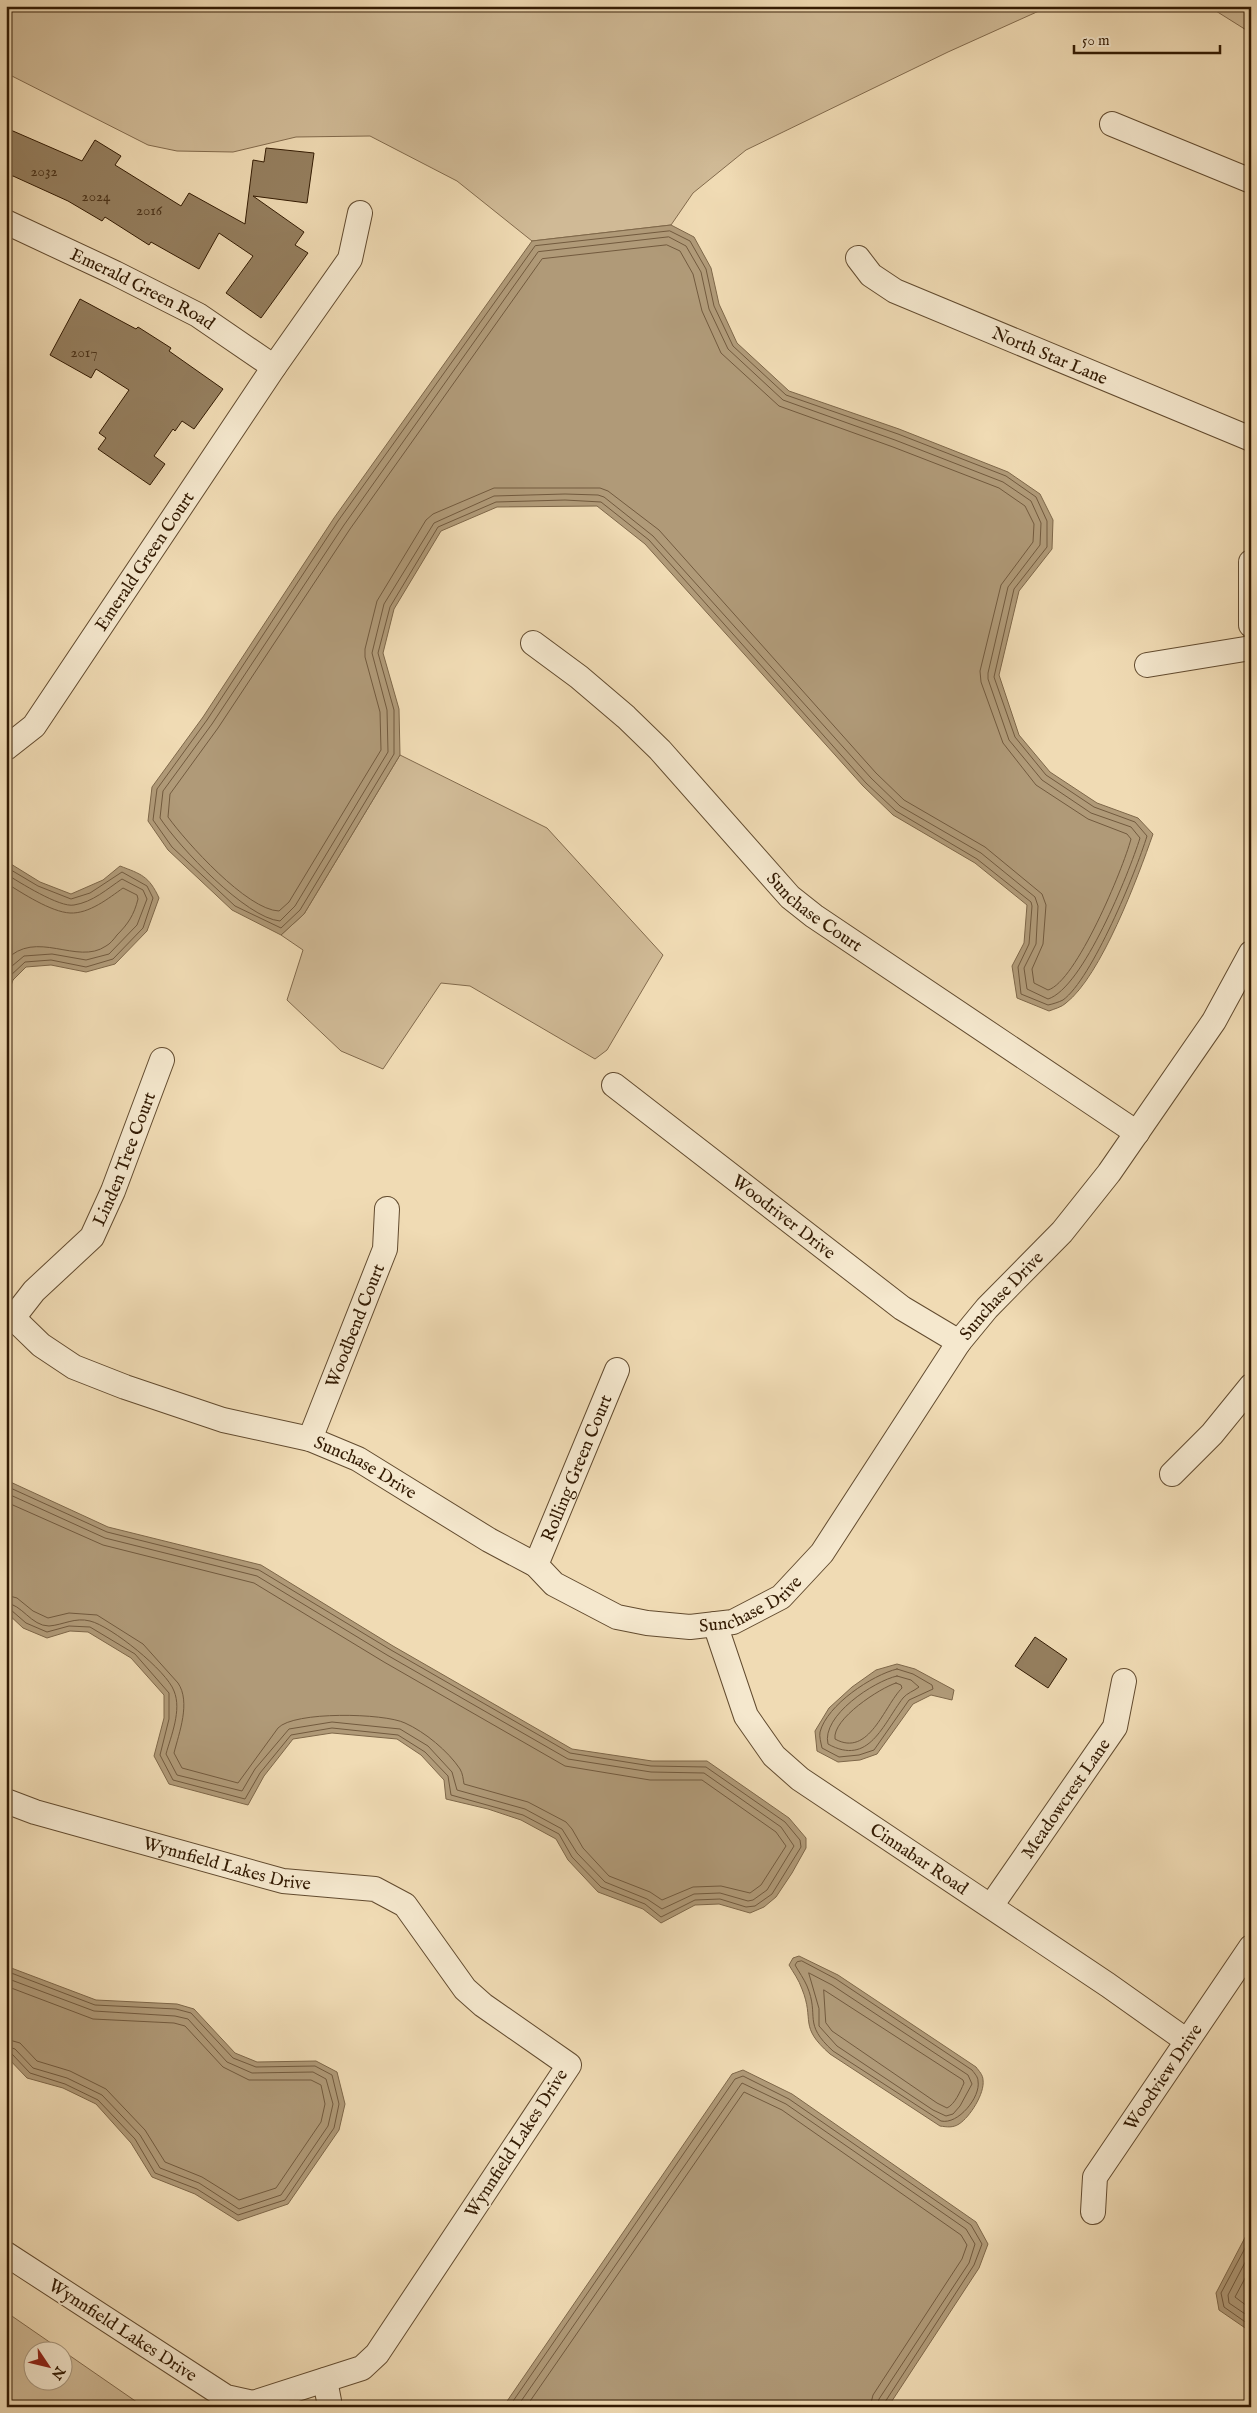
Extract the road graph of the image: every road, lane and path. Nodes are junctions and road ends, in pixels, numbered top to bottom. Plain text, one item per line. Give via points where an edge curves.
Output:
1 (1112, 124) dead end
2 (1251, 181) edge
3 (360, 213) dead end
4 (6, 222) edge
5 (858, 258) dead end
6 (274, 367) junction
7 (1251, 440) edge
8 (1251, 562) edge
9 (1251, 625) edge
10 (533, 644) dead end
11 (1251, 648) edge
12 (1147, 665) dead end
13 (6, 748) edge
14 (1251, 953) edge
15 (162, 1060) dead end
16 (614, 1085) dead end
17 (1137, 1132) junction
18 (387, 1209) dead end
19 (10, 1315) edge
20 (959, 1342) junction
21 (617, 1370) dead end
22 (1251, 1386) edge
23 (310, 1439) junction
24 (1172, 1474) dead end
25 (536, 1565) junction
26 (715, 1624) junction
27 (1124, 1682) dead end
28 (6, 1802) edge
29 (991, 1906) junction
30 (1251, 1947) edge
31 (1187, 2042) junction
32 (1093, 2212) dead end
33 (6, 2254) edge
34 (325, 2380) junction
35 (249, 2404) edge
36 (328, 2407) edge

1 - 2 street
3 - 6 street, Emerald Green Court via 350,260
4 - 6 street, Emerald Green Road via 107,268 198,315
5 - 7 street, North Star Lane via 871,275 895,291
6 - 13 street, Emerald Green Court via 34,726
8 - 9 street
10 - 17 street, Sunchase Court via 626,716 790,897
11 - 12 street
14 - 17 street, Sunchase Drive via 1214,1021
15 - 19 street, Linden Tree Court via 114,1191 92,1237
16 - 20 street, Woodriver Drive via 902,1308
17 - 20 street, Sunchase Drive via 1062,1232 987,1308
18 - 23 street, Woodbend Court via 385,1249
19 - 23 street, Sunchase Drive via 41,1345 74,1367 125,1388 224,1420
20 - 26 street, Sunchase Drive via 822,1553 781,1597 733,1622
21 - 25 street, Rolling Green Court
22 - 24 street via 1212,1434
23 - 25 street, Sunchase Drive via 358,1459 488,1540
25 - 26 street, Sunchase Drive via 554,1584 617,1617 690,1627
26 - 29 street, Cinnabar Road via 746,1716 774,1756 800,1779
27 - 29 street, Meadowcrest Lane via 1115,1727
28 - 34 street, Wynnfield Lakes Drive via 283,1881 375,1889 405,1905 465,1989 570,2065 377,2354 362,2368
29 - 31 street, Cinnabar Road
30 - 31 street, Woodview Drive
31 - 32 street, Woodview Drive via 1095,2177
33 - 35 street, Wynnfield Lakes Drive via 226,2397
34 - 35 street, Wynnfield Lakes Drive
34 - 36 street

